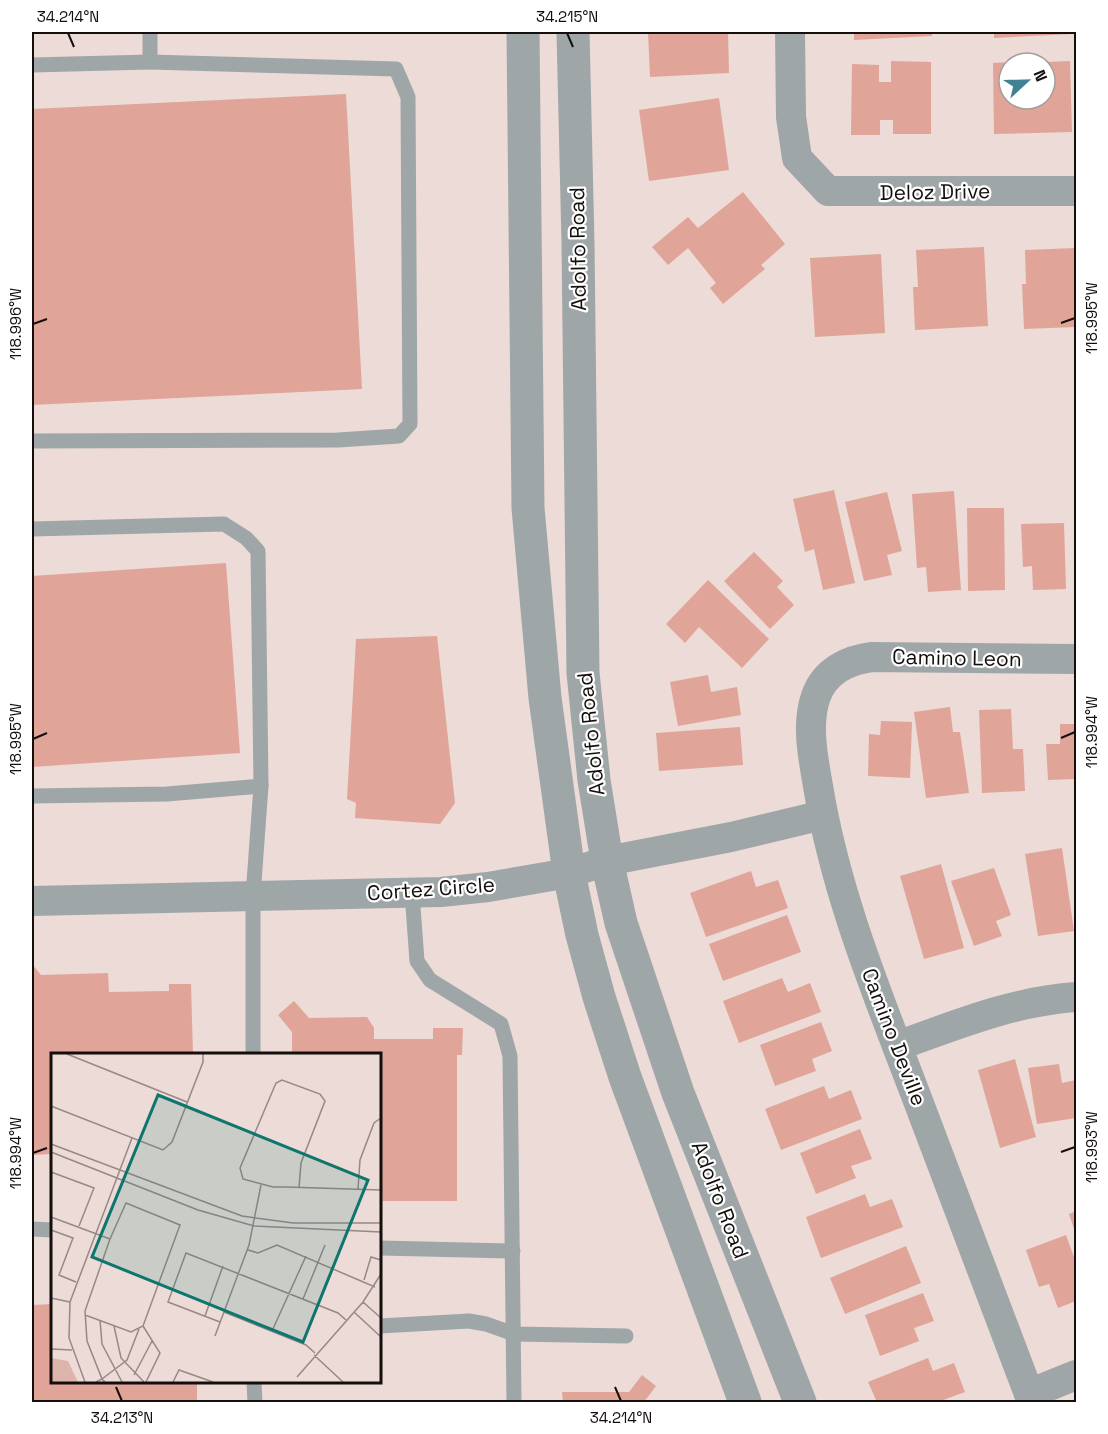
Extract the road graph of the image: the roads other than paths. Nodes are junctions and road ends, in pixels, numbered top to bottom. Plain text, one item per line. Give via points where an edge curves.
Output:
1 (150, 32) edge
2 (523, 32) edge
3 (573, 32) edge
4 (790, 32) edge
5 (150, 62) junction
6 (32, 65) edge
7 (1077, 191) edge
8 (32, 441) edge
9 (32, 529) edge
10 (1077, 659) edge
11 (839, 667) joint
12 (261, 786) junction
13 (32, 796) edge
14 (823, 815) junction
15 (607, 861) junction
16 (569, 873) junction
17 (412, 893) junction
18 (253, 896) junction
19 (32, 901) edge
20 (1077, 997) edge
21 (897, 1046) junction
22 (253, 1053) edge
23 (32, 1229) edge
24 (51, 1230) edge
25 (381, 1248) edge
26 (513, 1251) junction
27 (381, 1326) edge
28 (514, 1334) junction
29 (626, 1336) dead end
30 (1077, 1375) edge
31 (255, 1383) edge
32 (1031, 1398) edge
33 (255, 1402) edge
34 (514, 1402) edge
35 (745, 1402) edge
36 (800, 1402) edge

1 - 5 lane
2 - 16 street, Adolfo Road via 528,508 545,698
3 - 15 street, Adolfo Road via 584,673 594,780
4 - 7 street, Deloz Drive via 791,117 797,158 828,191
5 - 6 lane
5 - 8 lane via 396,69 408,97 410,424 399,436 338,440
9 - 12 lane via 224,524 258,551
10 - 11 street, Camino Leon via 872,657
11 - 14 street, Camino Deville via 816,696 811,727
12 - 13 lane via 167,794
12 - 18 lane
14 - 15 street, Cortez Circle
14 - 21 street, Camino Deville via 841,890
15 - 16 street, Cortez Circle
15 - 36 street, Adolfo Road via 621,923 678,1094
16 - 17 street, Cortez Circle via 488,887
16 - 35 street, Adolfo Road via 582,935 622,1067
17 - 18 street, Cortez Circle
17 - 26 lane via 417,961 430,980 501,1024 510,1056
18 - 19 street, Cortez Circle
18 - 22 lane
20 - 21 street via 1047,999 989,1014
21 - 32 street, Camino Deville
23 - 24 lane
25 - 26 lane
26 - 28 lane
27 - 28 lane via 469,1321
28 - 29 lane
28 - 34 lane
30 - 32 street
31 - 33 lane

